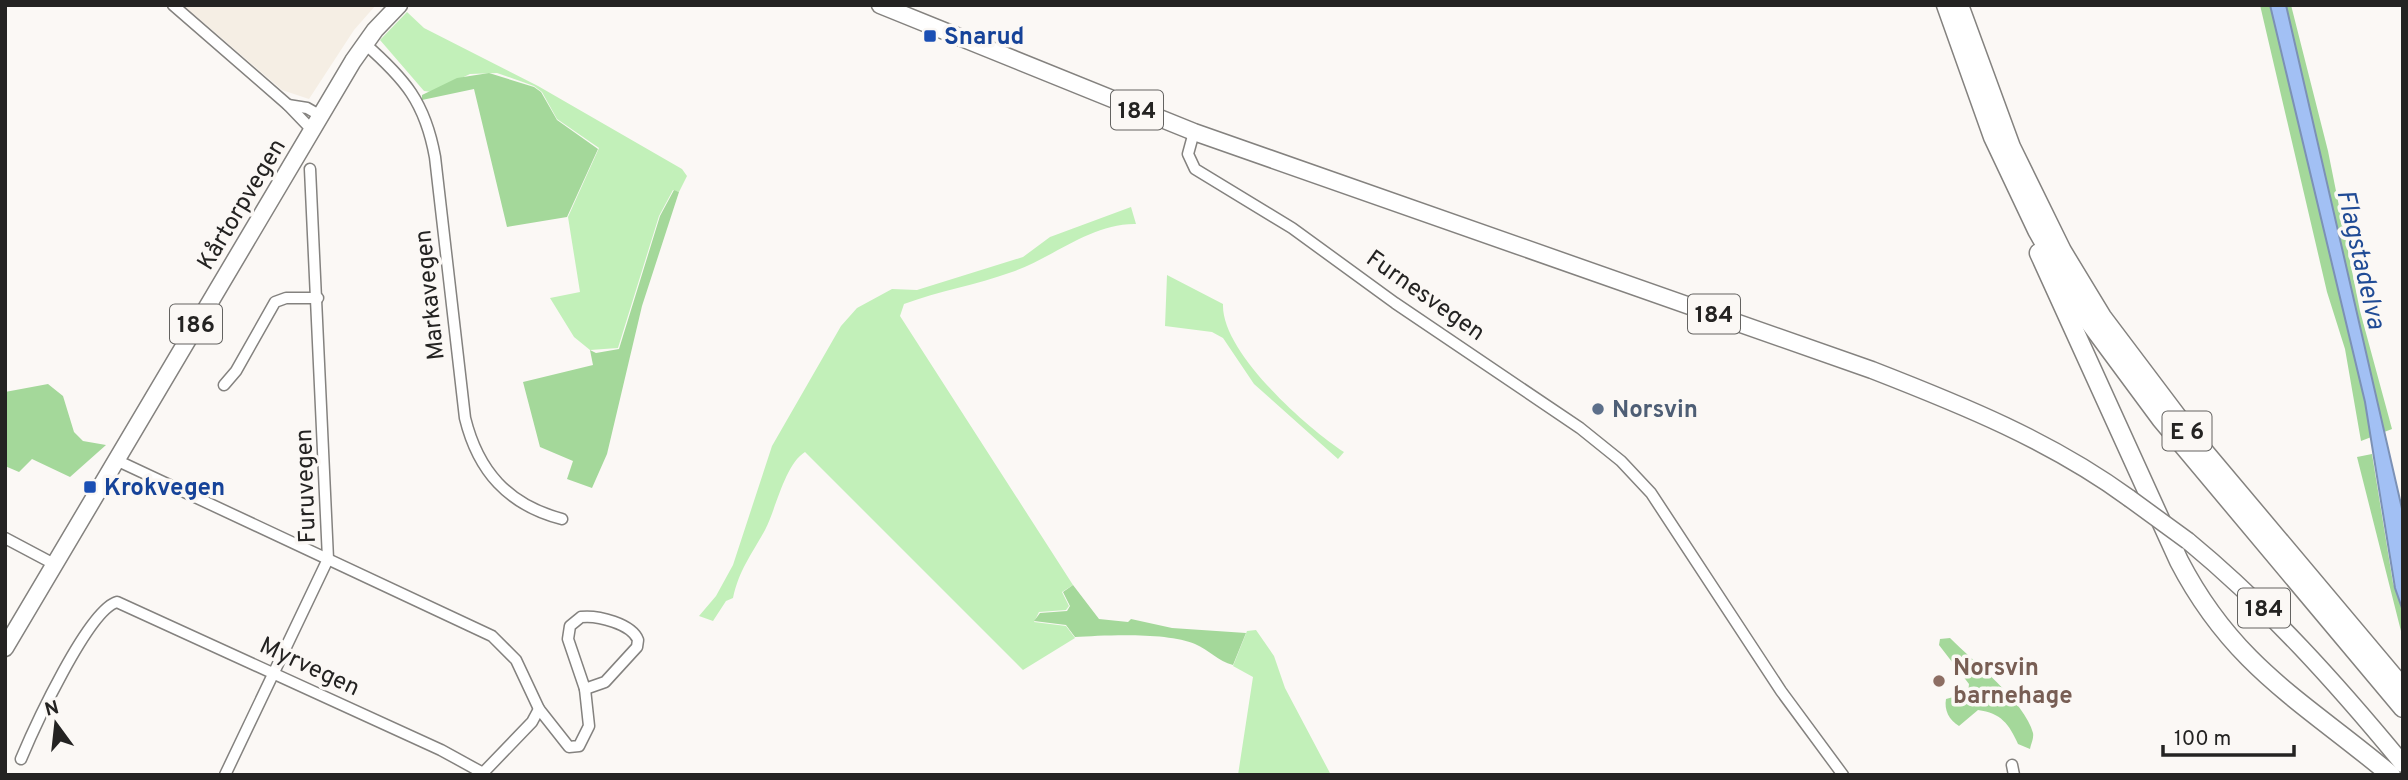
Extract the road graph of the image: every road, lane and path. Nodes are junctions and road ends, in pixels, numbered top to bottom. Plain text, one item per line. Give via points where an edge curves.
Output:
1 (173, 5) edge
2 (880, 5) edge
3 (1946, 5) edge
4 (1959, 5) edge
5 (399, 6) edge
6 (364, 43) junction
7 (288, 105) junction
8 (321, 116) junction
9 (312, 130) junction
10 (1194, 131) junction
11 (310, 169) dead end
12 (2023, 203) junction
13 (318, 298) junction
14 (224, 385) dead end
15 (116, 460) junction
16 (562, 519) dead end
17 (5, 538) edge
18 (328, 559) junction
19 (54, 564) junction
20 (5, 648) edge
21 (275, 673) junction
22 (2403, 688) edge
23 (585, 690) junction
24 (2403, 708) edge
25 (540, 709) junction
26 (21, 759) dead end
27 (2403, 764) edge
28 (482, 774) edge
29 (225, 775) edge
30 (1843, 775) edge
31 (2390, 775) edge

1 - 7 street
2 - 10 main road, 184
3 - 12 highway, E 6 via 1988,125
4 - 22 highway, E 6 via 2011,147 2057,242 2102,317 2197,443
5 - 6 main road, Kårtorpvegen / 186
6 - 8 main road, Kårtorpvegen / 186
6 - 16 street, Markavegen via 409,86 427,121 465,418 475,452 485,470 509,494
7 - 8 street
7 - 9 street
8 - 9 main road, Kårtorpvegen / 186
9 - 15 main road, Kårtorpvegen / 186
10 - 27 main road, 184, bridge via 1872,370 2016,431 2075,462 2188,541 2265,609
10 - 30 street, Furnesvegen via 1188,154 1195,169 1292,228 1550,407 1635,475
11 - 13 street, Furuvegen
12 - 24 highway, E 6 via 2071,291 2129,379
12 - 31 highway, E 6 via 2050,282 2179,561 2204,605 2255,667
13 - 14 street via 275,302
13 - 18 street, Furuvegen
15 - 18 street
15 - 19 main road, Kårtorpvegen / 186
17 - 19 street
18 - 21 street, Furuvegen
18 - 25 street via 501,642
19 - 20 main road, Kårtorpvegen / 186
21 - 26 street, Myrvegen via 117,602 108,605 49,701
21 - 28 street, Myrvegen
21 - 29 street, Furuvegen
23 - 23 street via 568,639 570,626 586,616 632,630 638,647 605,682
23 - 25 street via 589,726 585,740 576,747 562,741
25 - 28 street

